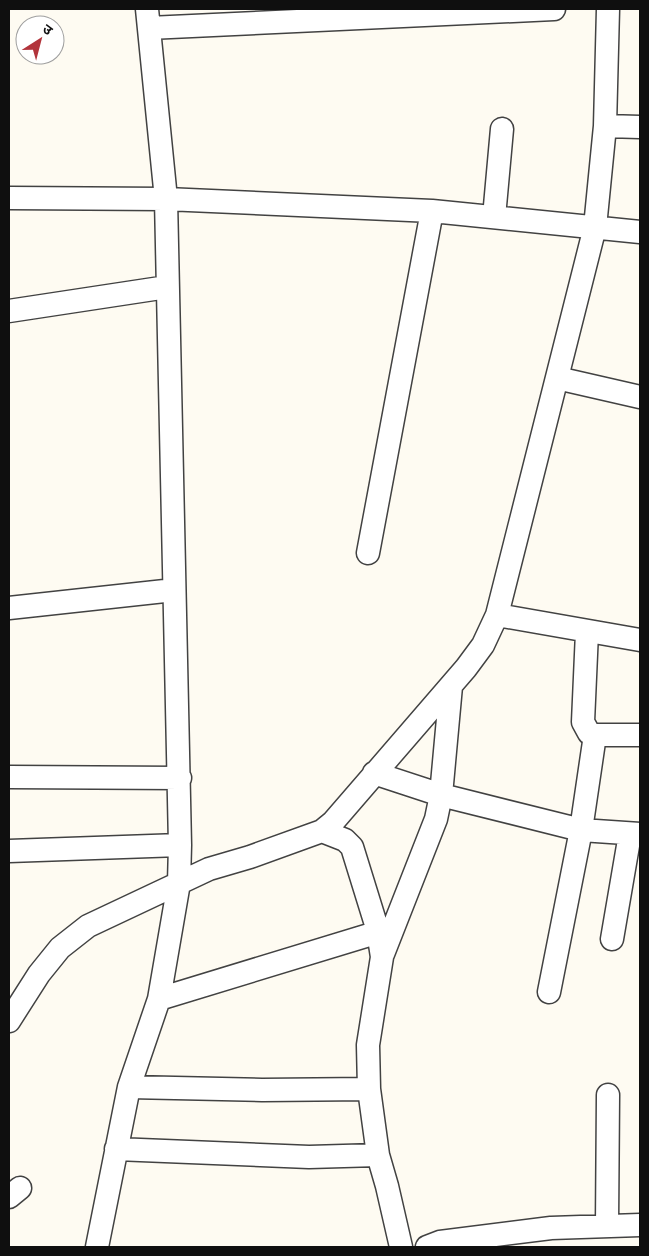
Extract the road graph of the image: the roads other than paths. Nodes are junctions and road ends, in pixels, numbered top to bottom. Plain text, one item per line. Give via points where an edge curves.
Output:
1 (554, 9) edge
2 (608, 9) edge
3 (478, 10) edge
4 (148, 18) edge
5 (605, 126) junction
6 (640, 127) edge
7 (502, 129) dead end
8 (9, 198) edge
9 (166, 199) junction
10 (432, 211) junction
11 (494, 217) junction
12 (595, 228) junction
13 (640, 232) edge
14 (166, 286) junction
15 (9, 311) edge
16 (557, 378) junction
17 (640, 397) edge
18 (368, 553) dead end
19 (174, 590) junction
20 (9, 608) edge
21 (498, 615) junction
22 (586, 632) junction
23 (640, 640) edge
24 (452, 686) junction
25 (595, 735) junction
26 (640, 735) edge
27 (374, 773) junction
28 (9, 777) edge
29 (180, 778) junction
30 (441, 795) junction
31 (581, 830) junction
32 (322, 831) junction
33 (635, 834) edge
34 (180, 845) junction
35 (9, 851) edge
36 (179, 883) junction
37 (385, 930) junction
38 (612, 939) dead end
39 (549, 992) dead end
40 (159, 999) junction
41 (9, 1021) edge
42 (129, 1087) junction
43 (369, 1089) junction
44 (608, 1095) dead end
45 (116, 1149) junction
46 (378, 1156) junction
47 (640, 1225) edge
48 (608, 1226) junction
49 (552, 1237) edge
50 (466, 1243) edge
51 (97, 1247) edge
52 (401, 1247) edge
53 (427, 1247) edge

1 - 3 street
2 - 5 street
3 - 4 street
4 - 9 street
5 - 6 street
5 - 12 street
7 - 11 street
8 - 9 street
9 - 10 street
9 - 14 street
10 - 11 street
10 - 18 street
11 - 12 street
12 - 13 street
12 - 16 street
14 - 15 street
14 - 19 street
16 - 17 street
16 - 21 street
19 - 20 street
19 - 29 street
21 - 22 street
21 - 24 street via 483,645
22 - 23 street
22 - 25 street via 583,722 589,733
24 - 27 street
24 - 30 street
25 - 26 street
25 - 31 street
27 - 30 street
27 - 32 street
28 - 29 street
29 - 34 street
30 - 31 street
30 - 37 street via 436,819
31 - 33 street
31 - 39 street
32 - 36 street via 209,869
32 - 37 street via 345,840 352,847
33 - 38 street
34 - 35 street
34 - 36 street
36 - 40 street
36 - 41 street via 99,919 72,937 39,974
37 - 40 street
37 - 43 street via 368,1045
40 - 42 street
42 - 43 street
42 - 45 street
43 - 46 street
44 - 48 street
45 - 46 street via 308,1157
45 - 51 street
46 - 52 street
47 - 48 street
48 - 49 street
49 - 50 street
50 - 53 street via 440,1242

